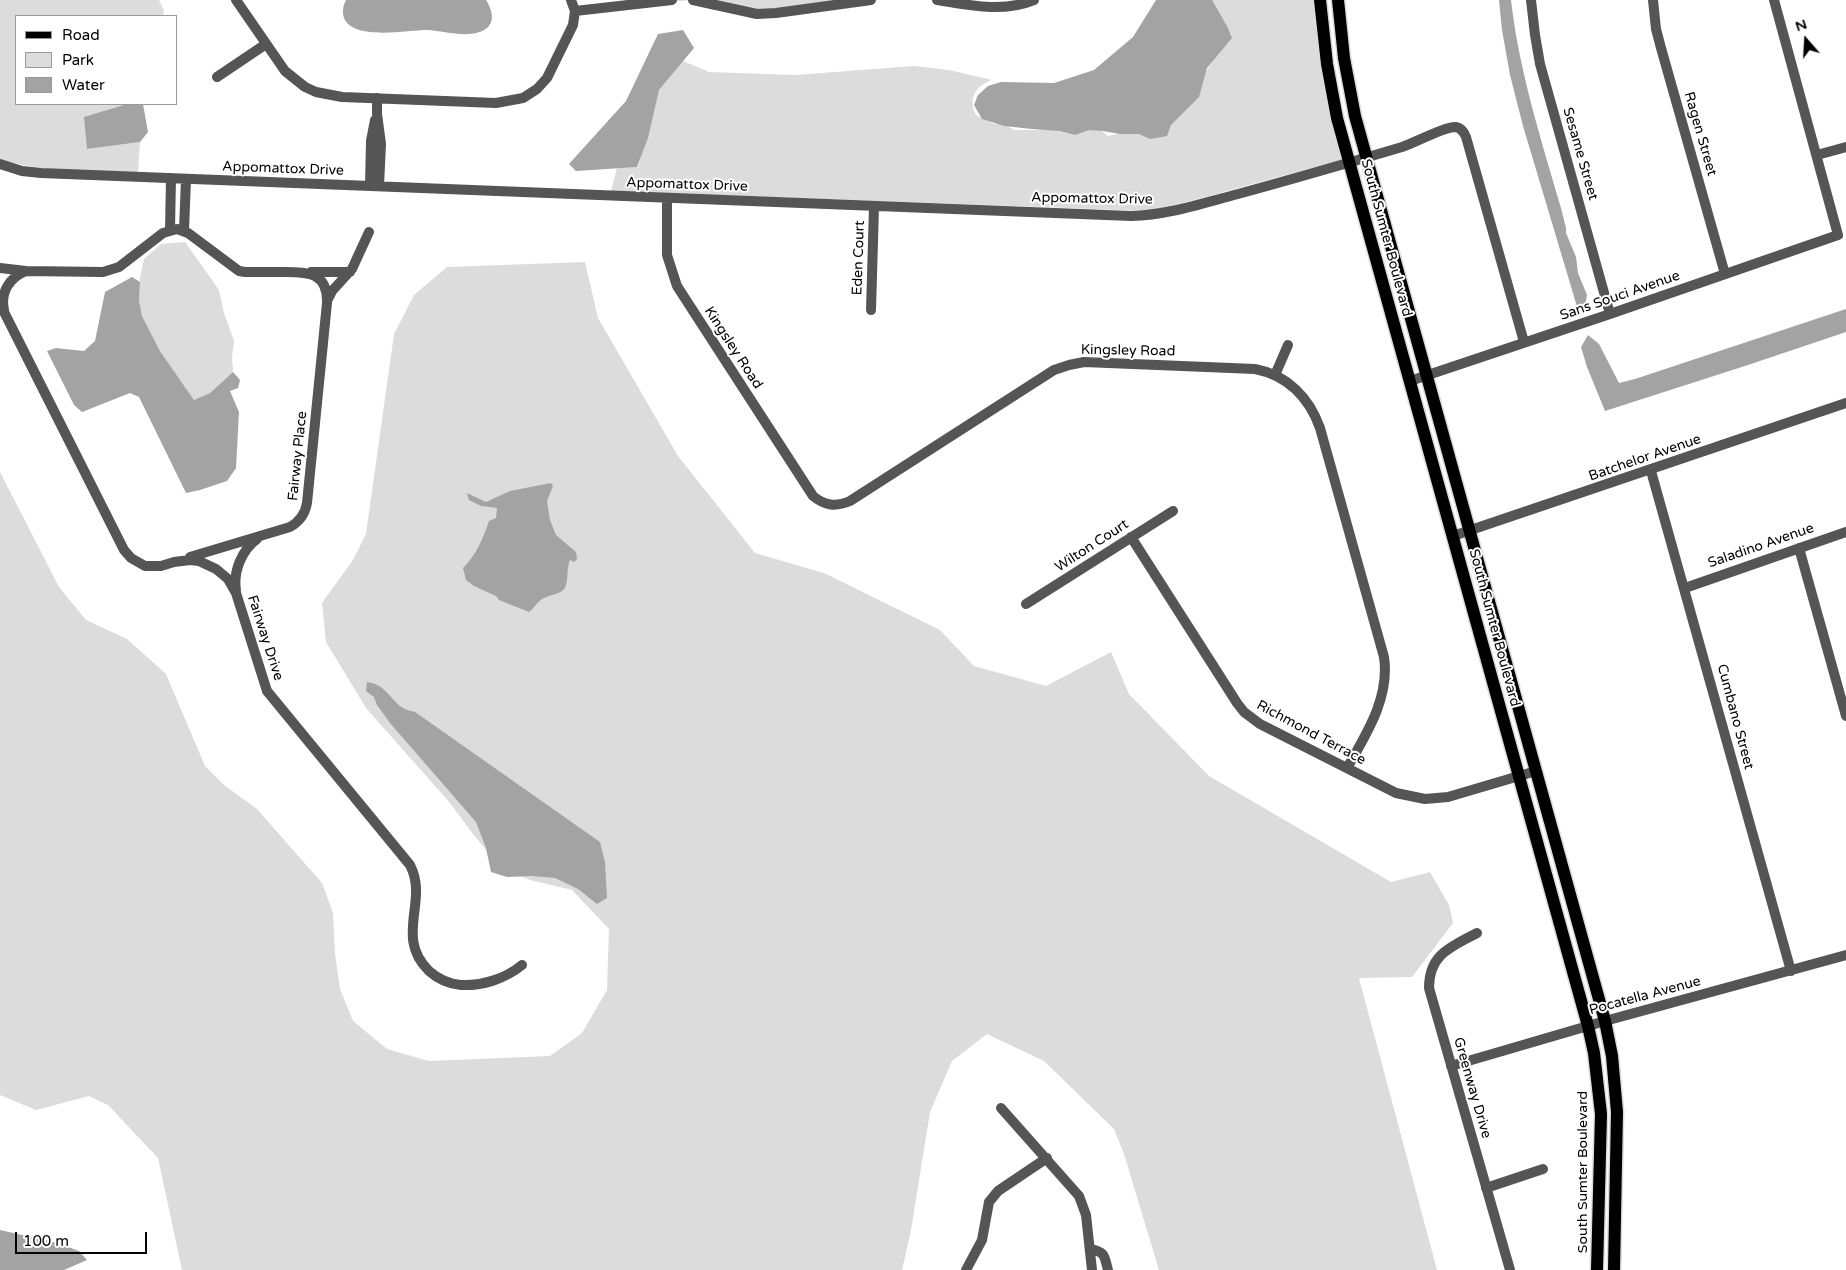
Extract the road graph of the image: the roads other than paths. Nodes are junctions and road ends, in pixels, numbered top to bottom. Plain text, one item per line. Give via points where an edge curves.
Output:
1 (236, 0) edge
2 (571, 0) edge
3 (672, 0) edge
4 (693, 0) edge
5 (871, 0) edge
6 (937, 0) edge
7 (1034, 0) edge
8 (1320, 0) edge
9 (1338, 0) edge
10 (1531, 0) edge
11 (1652, 0) edge
12 (1774, 0) edge
13 (575, 11) junction
14 (266, 44) junction
15 (217, 77) dead end
16 (377, 98) junction
17 (1846, 147) edge
18 (1817, 155) junction
19 (1367, 157) junction
20 (1350, 163) junction
21 (0, 164) edge
22 (171, 178) junction
23 (186, 179) junction
24 (374, 186) junction
25 (667, 198) junction
26 (874, 207) junction
27 (170, 230) junction
28 (184, 230) junction
29 (369, 232) dead end
30 (0, 268) edge
31 (26, 271) junction
32 (305, 272) junction
33 (350, 272) junction
34 (1725, 274) junction
35 (328, 303) junction
36 (2, 309) edge
37 (871, 310) dead end
38 (1610, 314) junction
39 (1524, 342) junction
40 (1288, 345) dead end
41 (1275, 374) junction
42 (1426, 374) junction
43 (1410, 381) junction
44 (1846, 403) edge
45 (1651, 471) junction
46 (1173, 511) dead end
47 (1470, 531) junction
48 (1846, 532) edge
49 (270, 533) junction
50 (1453, 536) junction
51 (1131, 537) junction
52 (1799, 548) junction
53 (174, 562) junction
54 (1685, 588) junction
55 (236, 593) junction
56 (1026, 604) dead end
57 (1846, 716) edge
58 (1347, 768) junction
59 (1536, 771) junction
60 (1520, 776) junction
61 (1477, 933) dead end
62 (1846, 955) edge
63 (522, 964) dead end
64 (1791, 971) junction
65 (1605, 1021) junction
66 (1588, 1026) junction
67 (1451, 1066) junction
68 (1002, 1108) dead end
69 (1047, 1158) junction
70 (1543, 1169) dead end
71 (1486, 1188) junction
72 (1090, 1249) junction
73 (966, 1270) edge
74 (1092, 1270) edge
75 (1108, 1270) edge
76 (1510, 1270) edge
77 (1597, 1270) edge
78 (1614, 1270) edge

1 - 14 street
2 - 13 street
3 - 13 street
4 - 5 street via 757,14
6 - 7 street via 989,7
8 - 20 main road, South Sumter Boulevard via 1330,84
9 - 19 main road, South Sumter Boulevard via 1349,90
10 - 38 street, Sesame Street via 1540,64
11 - 34 street, Ragen Street via 1661,48
12 - 18 street
13 - 16 street via 573,25 551,73 537,89 523,98 496,103
14 - 15 street
14 - 16 street via 285,71 305,87 329,95
16 - 24 street via 371,141
17 - 18 street
18 - 34 street, Sans Souci Avenue via 1838,235
19 - 20 street, Appomattox Drive
19 - 39 street, Appomattox Drive via 1453,127 1464,132
19 - 42 main road, South Sumter Boulevard
20 - 26 street, Appomattox Drive via 1149,216
20 - 43 main road, South Sumter Boulevard
21 - 22 street, Appomattox Drive via 41,173
22 - 23 street, Appomattox Drive
22 - 27 street
23 - 24 street, Appomattox Drive
23 - 28 street
24 - 25 street, Appomattox Drive
25 - 26 street, Appomattox Drive
25 - 41 street, Kingsley Road via 667,255 677,286 813,496 826,504 842,504 850,500 1054,370 1069,365 1084,362 1245,368
26 - 37 street, Eden Court
27 - 28 street
27 - 31 street via 112,271
28 - 32 street via 239,271
29 - 33 street
30 - 31 street
31 - 36 street via 6,288
32 - 33 street
32 - 35 street, Fairway Place via 322,282 327,290
33 - 35 street via 332,291
34 - 38 street, Sans Souci Avenue
35 - 49 street, Fairway Place via 306,509 290,527
36 - 53 street, Fairway Drive via 124,550 145,566
38 - 39 street, Sans Souci Avenue
39 - 42 street, Sans Souci Avenue
40 - 41 street
41 - 58 street, Kingsley Road via 1304,397 1317,419 1384,657 1381,700
42 - 43 street, Sans Souci Avenue
42 - 47 main road, South Sumter Boulevard
43 - 50 main road, South Sumter Boulevard
44 - 45 street, Batchelor Avenue
45 - 47 street, Batchelor Avenue
45 - 54 street, Cumbano Street
46 - 51 street, Wilton Court
47 - 50 street, Batchelor Avenue
47 - 59 main road, South Sumter Boulevard
48 - 52 street, Saladino Avenue
49 - 53 street, Fairway Place
49 - 55 street via 253,542 244,553 236,574
50 - 60 main road, South Sumter Boulevard
51 - 56 street, Wilton Court
51 - 58 street, Richmond Terrace via 1244,712 1260,724
52 - 54 street, Saladino Avenue
52 - 57 street
53 - 55 street, Fairway Drive via 190,560 208,564 228,578
54 - 64 street, Cumbano Street
55 - 63 street, Fairway Drive via 267,690 410,865 416,890 412,940 422,963 440,978 463,985 497,979
58 - 60 street, Richmond Terrace via 1396,793 1425,799 1448,797
59 - 60 street, Richmond Terrace
59 - 65 main road, South Sumter Boulevard
60 - 66 main road, South Sumter Boulevard
61 - 67 street, Greenway Drive via 1438,957 1429,979
62 - 64 street, Pocatella Avenue
64 - 65 street, Pocatella Avenue
65 - 66 street, Pocatella Avenue
65 - 78 main road, South Sumter Boulevard via 1617,1112
66 - 67 street, Pocatella Avenue
66 - 77 main road, South Sumter Boulevard via 1600,1114
67 - 71 street, Greenway Drive
68 - 69 street
69 - 72 street via 1079,1196 1086,1215
69 - 73 street via 992,1197 982,1240
70 - 71 street
71 - 76 street, Greenway Drive
72 - 74 street
72 - 75 street via 1102,1252

